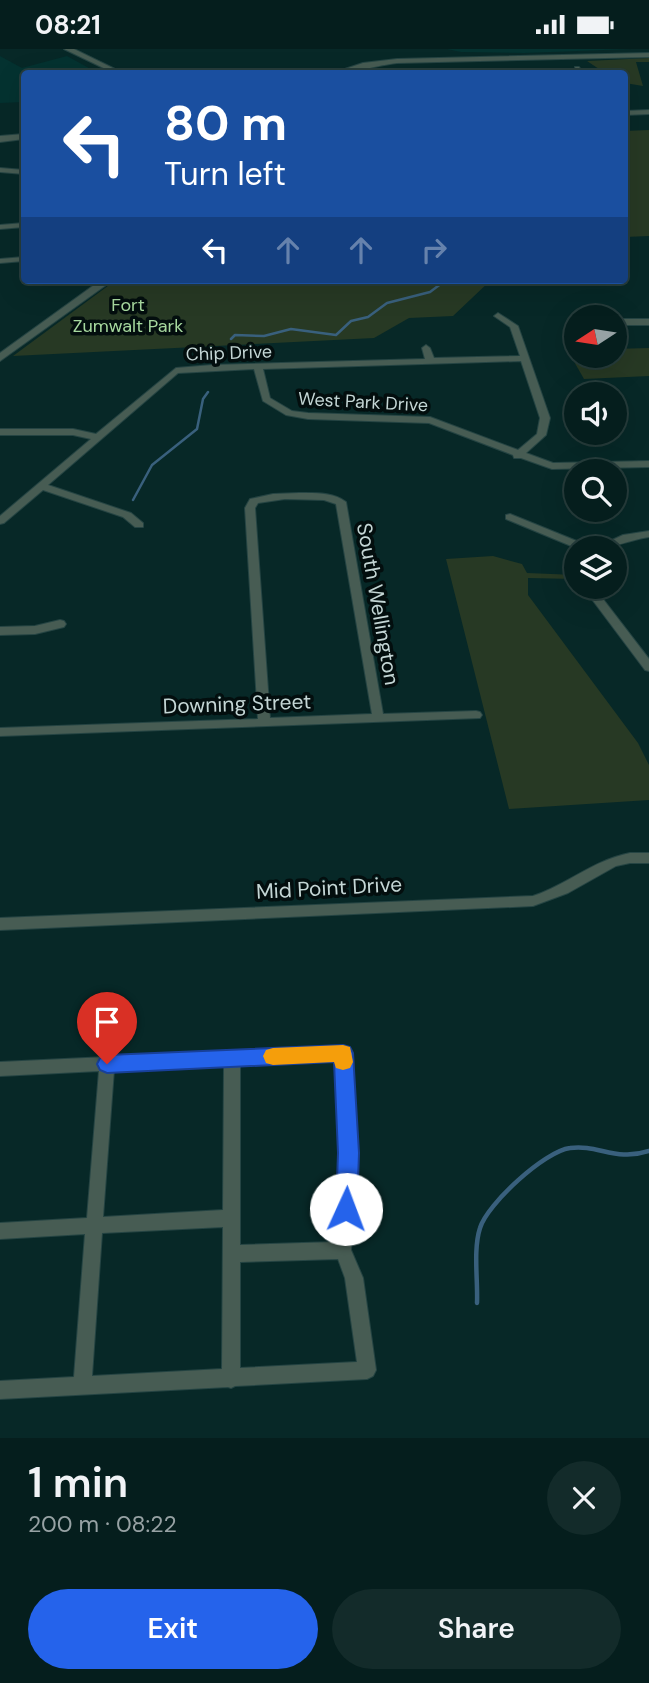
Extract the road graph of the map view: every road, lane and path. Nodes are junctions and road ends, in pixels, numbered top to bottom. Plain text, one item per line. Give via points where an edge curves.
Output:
1 (68, 49) edge
2 (649, 55) edge
3 (113, 70) edge
4 (347, 70) edge
5 (649, 112) edge
6 (628, 113) edge
7 (21, 137) edge
8 (0, 139) edge
9 (0, 170) edge
10 (21, 172) edge
11 (21, 225) edge
12 (0, 227) edge
13 (21, 259) edge
14 (0, 261) edge
15 (102, 284) edge
16 (498, 316) dead end
17 (649, 321) edge
18 (627, 322) edge
19 (426, 348) dead end
20 (0, 358) edge
21 (524, 358) junction
22 (430, 362) junction
23 (258, 368) junction
24 (278, 408) junction
25 (267, 414) dead end
26 (0, 432) edge
27 (97, 437) junction
28 (517, 456) junction
29 (649, 464) edge
30 (41, 486) junction
31 (510, 517) dead end
32 (0, 521) edge
33 (139, 525) dead end
34 (649, 534) edge
35 (627, 537) edge
36 (564, 539) edge
37 (597, 599) edge
38 (60, 624) dead end
39 (0, 632) edge
40 (649, 667) edge
41 (476, 715) dead end
42 (378, 717) junction
43 (264, 722) junction
44 (0, 732) edge
45 (649, 857) edge
46 (0, 925) edge
47 (232, 1058) junction
48 (107, 1064) junction
49 (0, 1069) edge
50 (231, 1218) junction
51 (94, 1226) junction
52 (0, 1231) edge
53 (343, 1250) junction
54 (231, 1254) junction
55 (231, 1378) junction
56 (82, 1386) junction
57 (0, 1390) edge

1 - 3 street
2 - 4 street via 397,61
5 - 6 street
7 - 8 street
9 - 10 street
11 - 12 street
13 - 14 street
15 - 20 street
16 - 21 street via 514,326
17 - 18 street
19 - 22 street
21 - 22 street, Chip Drive
21 - 28 street via 546,422 539,438
22 - 23 street, Chip Drive
23 - 24 street, West Park Drive via 262,393
23 - 27 street, Chip Drive via 176,372
24 - 25 street, West Park Drive
24 - 28 street, West Park Drive via 308,416 430,420
26 - 27 street via 74,432
27 - 30 street, Chip Drive
28 - 29 street, West Park Drive via 556,467
30 - 32 street, Chip Drive
30 - 33 street via 127,515
31 - 36 street
34 - 35 street
37 - 40 street
38 - 39 street
41 - 42 street, Downing Street
42 - 43 street, Downing Street
42 - 43 street, South Wellington via 338,499 273,496 254,501 250,508
43 - 44 street, Downing Street
45 - 46 street, Mid Point Drive via 608,861 565,890 533,901
47 - 48 street
47 - 50 street
47 - 53 street via 343,1053 349,1153
48 - 49 street
48 - 51 street
50 - 51 street
50 - 54 street
51 - 52 street
51 - 56 street
53 - 54 street
53 - 55 street via 354,1278 367,1370
54 - 55 street
55 - 56 street
56 - 57 street

